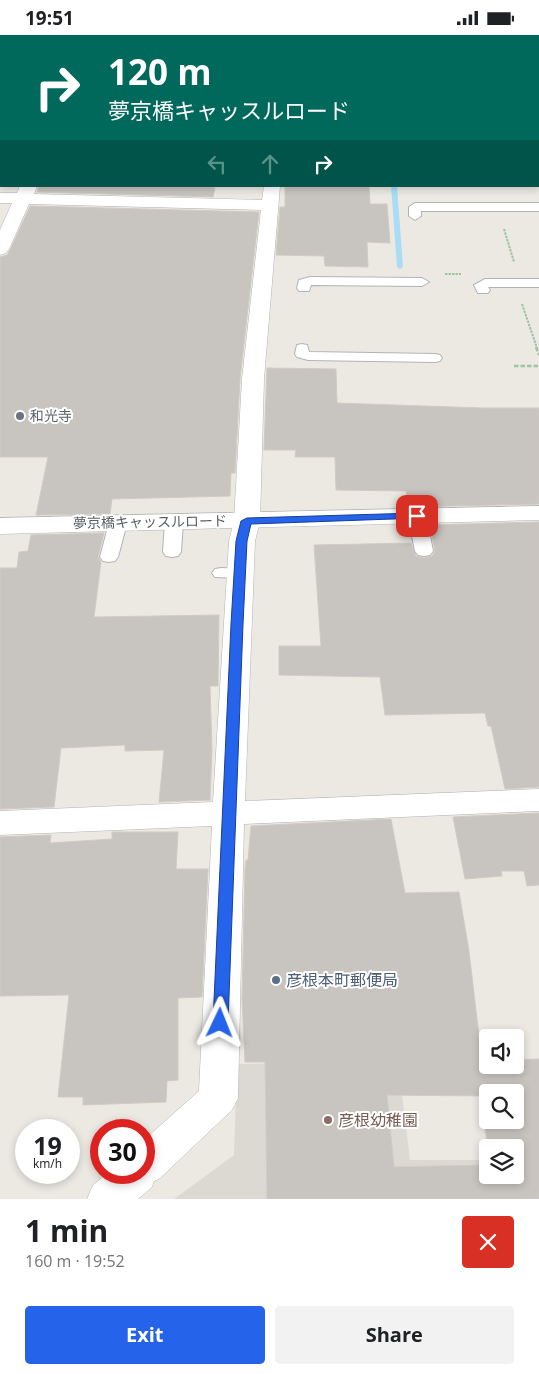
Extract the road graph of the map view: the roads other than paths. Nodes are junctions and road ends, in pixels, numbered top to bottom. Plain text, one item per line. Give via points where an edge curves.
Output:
1 (271, 196) edge
2 (17, 200) edge
3 (539, 207) edge
4 (415, 216) dead end
5 (0, 249) edge
6 (422, 282) dead end
7 (539, 283) edge
8 (304, 288) dead end
9 (483, 290) dead end
10 (302, 348) dead end
11 (435, 358) dead end
12 (539, 513) edge
13 (417, 516) junction
14 (174, 521) junction
15 (247, 521) junction
16 (118, 523) junction
17 (0, 526) edge
18 (424, 551) dead end
19 (172, 552) dead end
20 (109, 557) dead end
21 (539, 800) edge
22 (228, 815) junction
23 (0, 823) edge
24 (155, 1156) edge
25 (125, 1184) edge
26 (108, 1199) edge

1 - 2 street
1 - 15 street via 262,231 248,379
2 - 5 street
3 - 4 lane via 478,207 464,212 415,207
6 - 8 lane via 310,281 304,283
7 - 9 lane via 485,283 481,285
10 - 11 lane via 302,354 308,357
12 - 13 street, 夢京橋キャッスルロード
13 - 15 street, 夢京橋キャッスルロード
13 - 18 lane
14 - 15 street, 夢京橋キャッスルロード
14 - 16 street, 夢京橋キャッスルロード
14 - 19 lane
15 - 22 street via 230,573 237,619 242,704 239,769
16 - 17 street, 夢京橋キャッスルロード
16 - 20 lane
21 - 22 street
22 - 23 street
22 - 24 street via 218,1098
25 - 26 street

